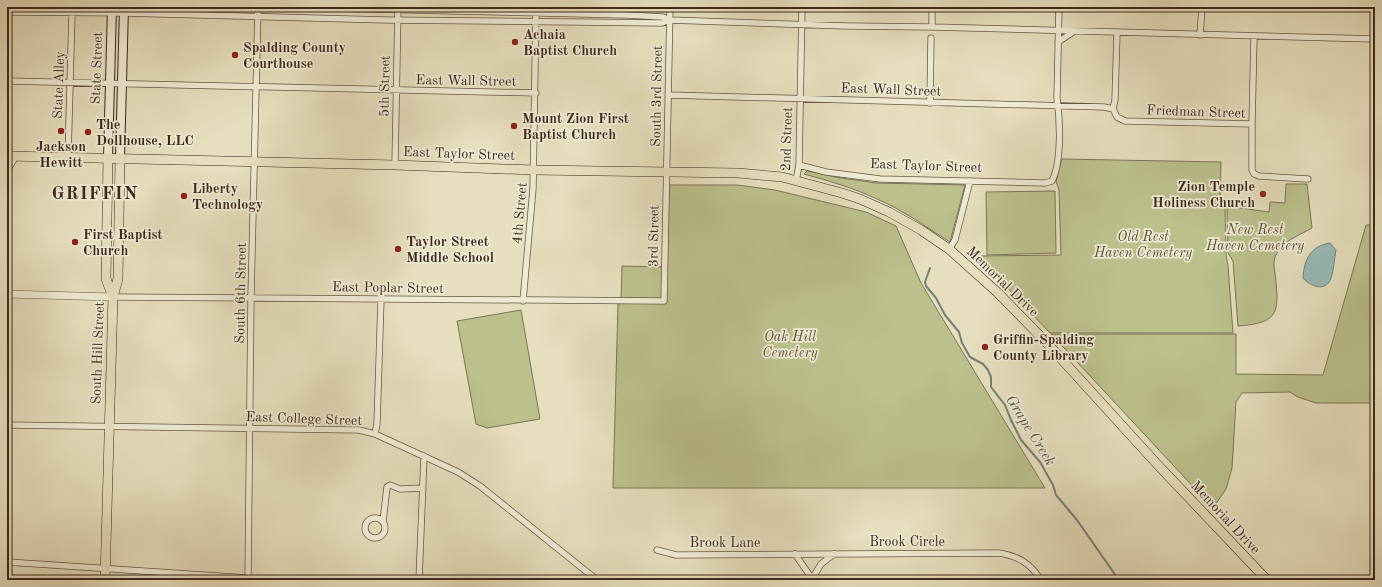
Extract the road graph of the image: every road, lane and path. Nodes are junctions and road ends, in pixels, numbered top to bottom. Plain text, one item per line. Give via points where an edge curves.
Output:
1 (258, 7) edge
2 (282, 7) edge
3 (670, 7) edge
4 (802, 7) edge
5 (932, 7) edge
6 (1059, 7) edge
7 (1202, 7) edge
8 (398, 9) edge
9 (112, 10) edge
10 (124, 10) edge
11 (536, 10) edge
12 (7, 12) edge
13 (72, 13) junction
14 (258, 17) junction
15 (398, 20) junction
16 (669, 20) junction
17 (536, 22) junction
18 (802, 25) junction
19 (932, 27) junction
20 (1058, 32) junction
21 (1073, 32) junction
22 (1117, 33) junction
23 (1200, 35) junction
24 (1254, 36) junction
25 (931, 38) dead end
26 (1375, 39) edge
27 (1058, 42) junction
28 (7, 81) edge
29 (70, 82) junction
30 (110, 84) junction
31 (122, 84) junction
32 (256, 86) junction
33 (396, 90) junction
34 (536, 93) junction
35 (668, 95) junction
36 (800, 99) junction
37 (930, 103) junction
38 (1058, 105) junction
39 (1113, 110) junction
40 (1252, 124) junction
41 (12, 156) edge
42 (68, 157) junction
43 (108, 158) junction
44 (120, 158) junction
45 (255, 162) junction
46 (395, 165) junction
47 (799, 165) junction
48 (7, 168) edge
49 (534, 170) junction
50 (666, 172) junction
51 (1308, 179) dead end
52 (796, 180) junction
53 (970, 181) junction
54 (949, 248) junction
55 (7, 294) edge
56 (113, 297) junction
57 (251, 297) junction
58 (381, 299) junction
59 (523, 300) junction
60 (664, 300) joint
61 (7, 425) edge
62 (109, 427) junction
63 (250, 428) junction
64 (375, 434) junction
65 (424, 456) junction
66 (423, 488) junction
67 (383, 522) dead end
68 (657, 550) dead end
69 (835, 553) junction
70 (795, 554) junction
71 (7, 562) edge
72 (105, 568) junction
73 (248, 579) edge
74 (105, 580) edge
75 (419, 580) edge
76 (597, 580) edge
77 (813, 580) edge
78 (1040, 580) edge
79 (1267, 580) edge

1 - 14 street, South 6th Street
2 - 8 street
3 - 16 street, South 3rd Street
4 - 18 street, 2nd Street
5 - 19 street
6 - 20 street
7 - 23 street
8 - 11 street
8 - 15 street, 5th Street
9 - 10 street
9 - 13 street
9 - 30 main road, State Street
10 - 14 street
10 - 31 main road, South Hill Street
11 - 16 street via 663,16
11 - 17 street, 4th Street
12 - 13 street
13 - 29 street, State Alley
14 - 15 street
14 - 32 street, South 6th Street
15 - 17 street
15 - 33 street, 5th Street
16 - 17 street via 662,24
16 - 18 street
16 - 35 street, South 3rd Street
17 - 34 street, 4th Street
18 - 19 street
18 - 36 street, 2nd Street
19 - 20 street
20 - 21 street
20 - 27 street
21 - 22 street
21 - 27 street
22 - 23 street
22 - 39 street
23 - 24 street
24 - 26 street
24 - 40 street
25 - 37 street
27 - 38 street
28 - 29 street, East Wall Street
29 - 30 street, East Wall Street
29 - 42 street, State Alley
30 - 31 street, East Wall Street
30 - 43 main road, State Street
31 - 32 street, East Wall Street
31 - 44 main road, South Hill Street
32 - 33 street, East Wall Street
32 - 45 street, South 6th Street
33 - 34 street, East Wall Street
33 - 46 street, 5th Street
34 - 49 street, 4th Street
35 - 36 street, East Wall Street
35 - 50 street, South 3rd Street
36 - 37 street, East Wall Street
36 - 47 street, 2nd Street
37 - 38 street, East Wall Street
38 - 39 street, East Wall Street via 1104,107
38 - 53 street, East Taylor Street via 1058,163 1052,181
39 - 40 street, Friedman Street via 1125,121
40 - 51 street, Friedman Street via 1254,174
41 - 42 main road, East Taylor Street
41 - 48 street
42 - 43 main road, East Taylor Street
43 - 44 main road, East Taylor Street
43 - 56 main road, State Street via 106,279
44 - 45 main road, East Taylor Street
44 - 56 main road, South Hill Street via 118,279
45 - 46 main road, East Taylor Street
45 - 57 street, South 6th Street
46 - 49 main road, East Taylor Street
47 - 52 street, 2nd Street
47 - 53 street, East Taylor Street via 826,172 880,179
49 - 50 main road, East Taylor Street
49 - 59 street, 4th Street
50 - 52 main road, East Taylor Street via 753,173
50 - 60 street, 3rd Street
52 - 54 main road, Memorial Drive via 877,206
53 - 54 street via 955,240
54 - 79 main road, Memorial Drive via 1045,341
55 - 56 street
56 - 57 street, East Poplar Street
56 - 62 main road, South Hill Street
57 - 58 street, East Poplar Street
57 - 63 street, South 6th Street
58 - 59 street, East Poplar Street
58 - 64 street
59 - 60 street, East Poplar Street
61 - 62 street, East College Street
62 - 63 street, East College Street
62 - 72 main road, South Hill Street
63 - 64 street, East College Street via 360,430
63 - 73 street, South 6th Street
64 - 65 street, East College Street
65 - 66 street
65 - 76 street, East College Street via 480,486
66 - 67 street via 400,488 390,485 387,487
66 - 75 street
68 - 70 street, Brook Lane via 676,554
69 - 70 street, Brook Circle
69 - 77 street via 821,564
69 - 78 street, Brook Circle via 999,552 1014,556 1026,564
70 - 77 street
71 - 72 street
72 - 73 street
72 - 74 main road, South Hill Street

